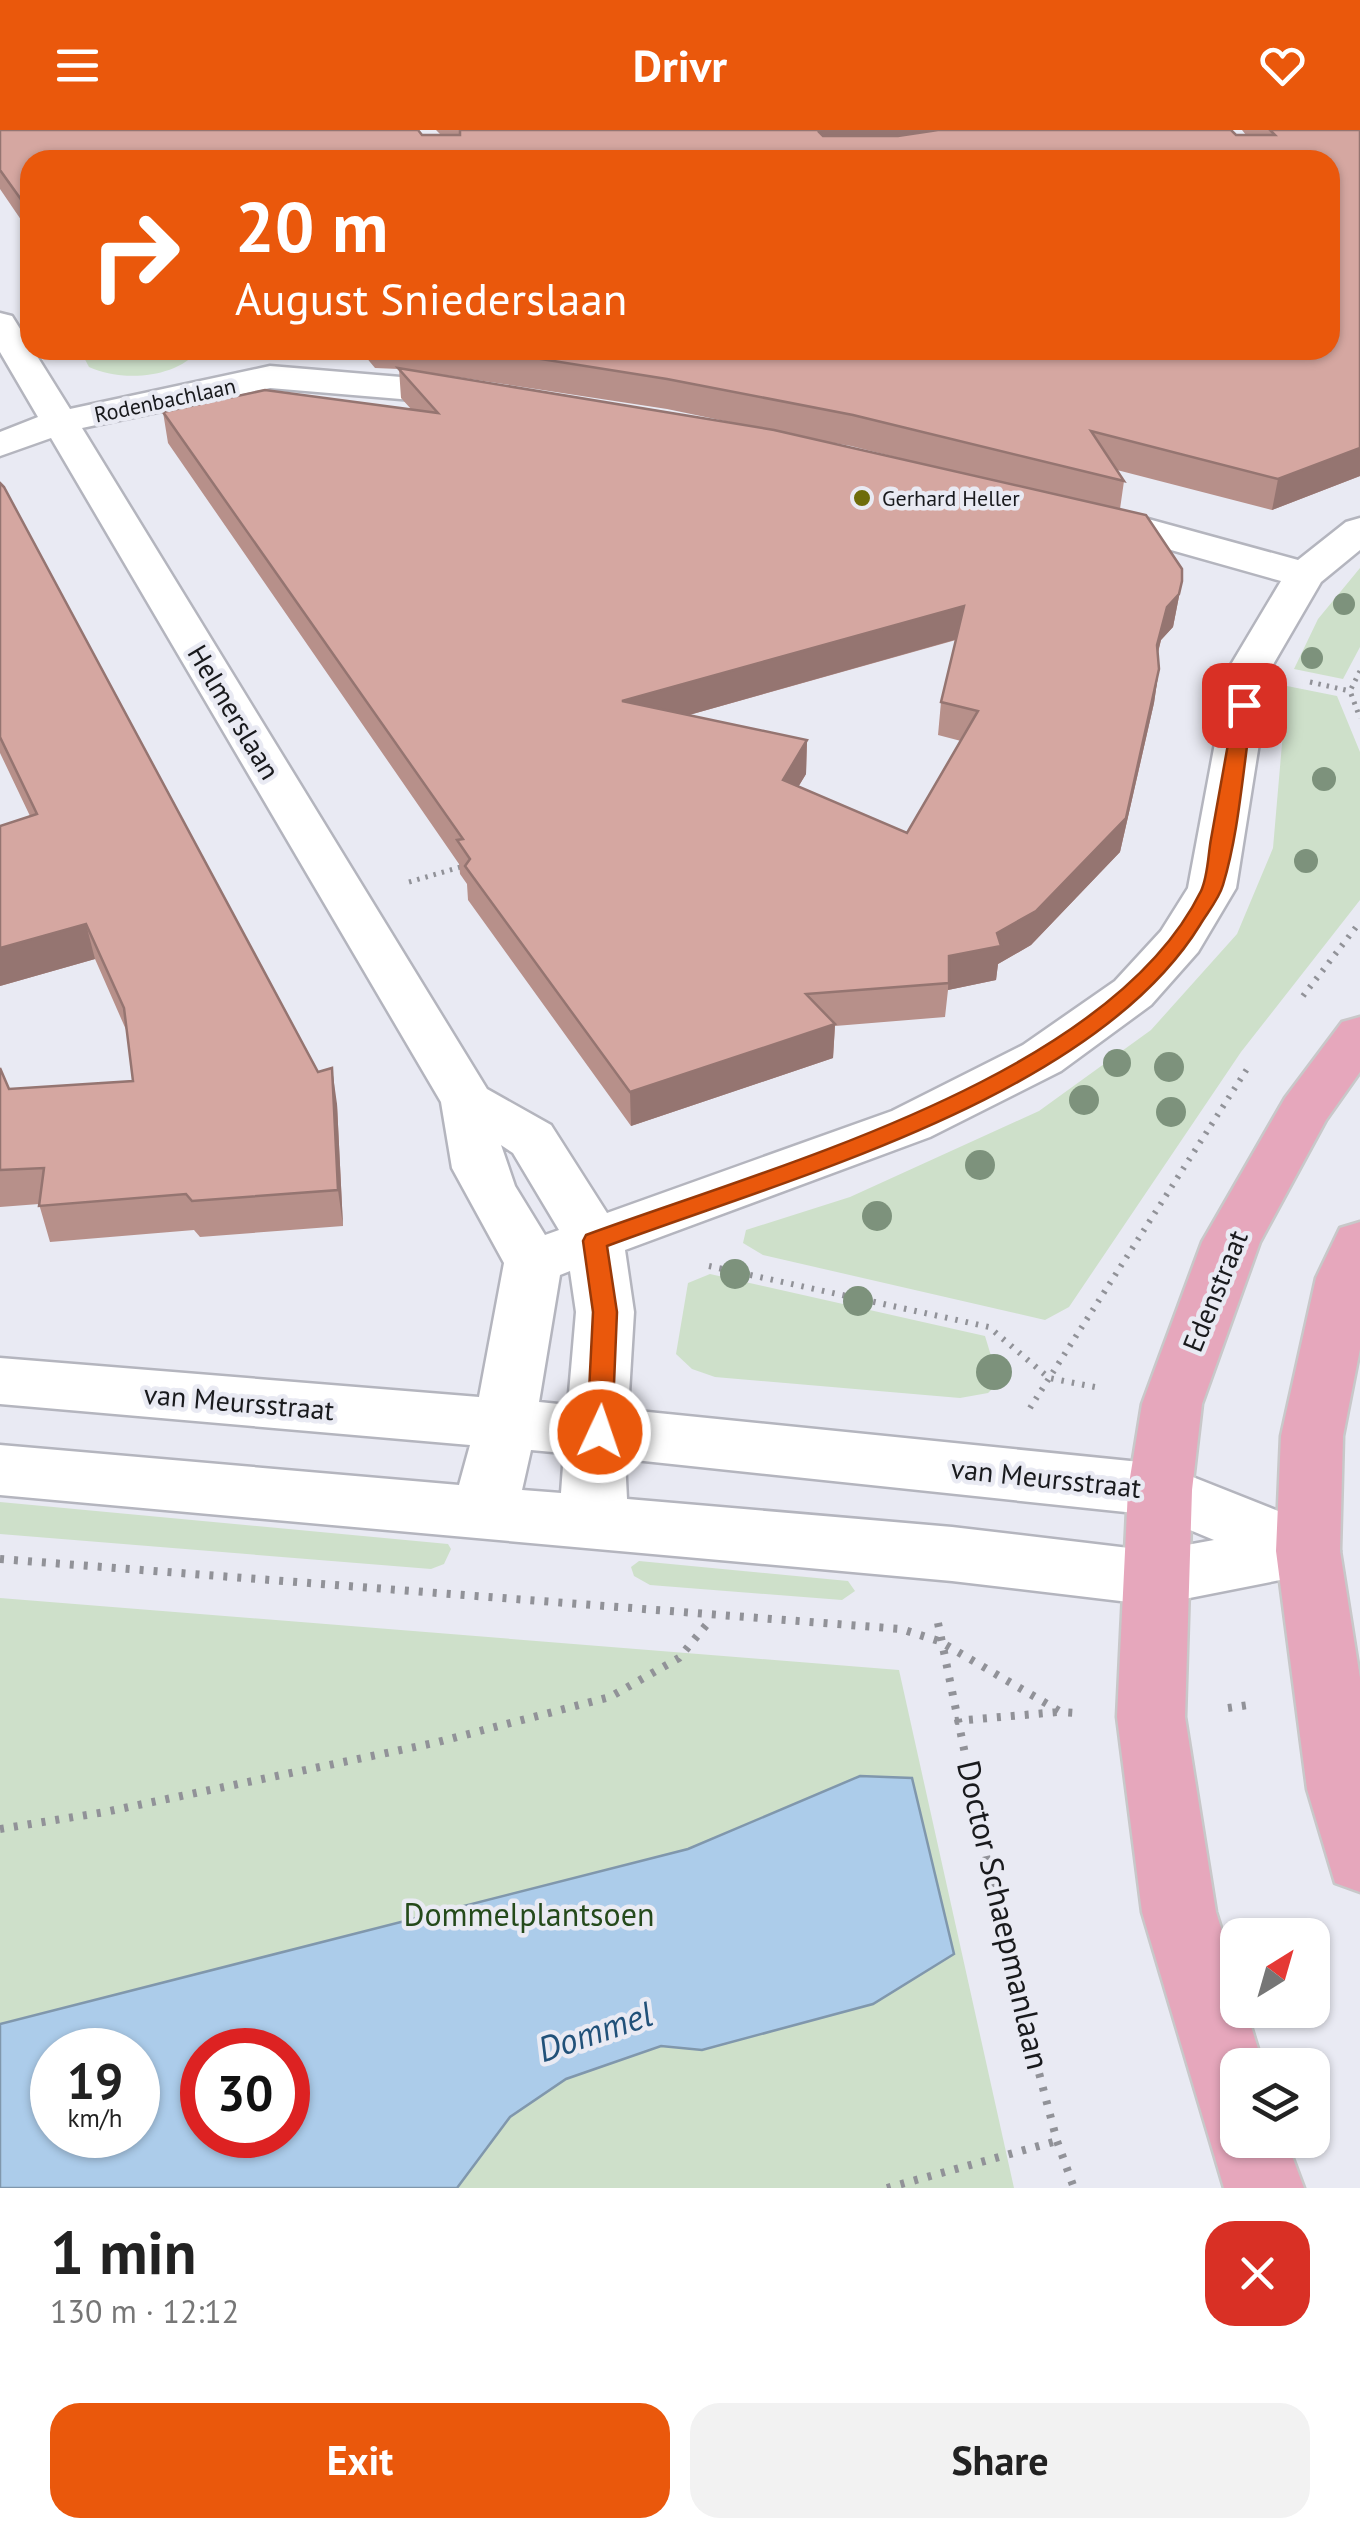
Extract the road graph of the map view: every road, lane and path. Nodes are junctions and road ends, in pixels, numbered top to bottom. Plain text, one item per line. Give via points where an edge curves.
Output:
1 (0, 324) edge
2 (20, 357) edge
3 (22, 360) edge
4 (259, 364) edge
5 (502, 397) edge
6 (60, 422) junction
7 (0, 445) edge
8 (1050, 506) edge
9 (1360, 530) edge
10 (1305, 575) junction
11 (1360, 671) edge
12 (1360, 718) edge
13 (476, 863) edge
14 (348, 900) junction
15 (1360, 922) edge
16 (1294, 1008) dead end
17 (1360, 1034) edge
18 (1249, 1066) dead end
19 (468, 1102) junction
20 (595, 1241) junction
21 (1360, 1243) edge
22 (533, 1262) junction
23 (0, 1381) edge
24 (506, 1425) junction
25 (600, 1432) junction
26 (0, 1470) edge
27 (1160, 1490) junction
28 (475, 1513) junction
29 (605, 1523) junction
30 (1308, 1551) junction
31 (0, 1559) edge
32 (1154, 1578) junction
33 (713, 1616) junction
34 (939, 1641) junction
35 (955, 1721) junction
36 (0, 1829) edge
37 (1360, 1859) edge
38 (1220, 2050) edge
39 (1056, 2141) junction
40 (1254, 2158) edge
41 (886, 2188) edge
42 (1074, 2188) edge
43 (1264, 2188) edge

1 - 2 street, Helmerslaan
3 - 6 street, Helmerslaan
4 - 5 street, Rodenbachlaan
4 - 6 street, Rodenbachlaan
6 - 7 street, Rodenbachlaan
6 - 14 street, Helmerslaan
8 - 10 street
9 - 10 street
10 - 20 street via 1250,668 1212,888 1180,941 1133,993 1042,1058 911,1124
11 - 12 path via 1350,691
13 - 14 path
14 - 19 street, Helmerslaan
15 - 16 path
17 - 27 main road, Edenstraat via 1304,1111 1231,1242 1172,1404
18 - 20 path via 1049,1378 989,1327
19 - 20 street, Helmerslaan via 532,1139
19 - 22 street, Helmerslaan via 469,1146
20 - 22 street
20 - 25 street, Helmerslaan via 605,1312
21 - 30 main road via 1345,1278 1312,1436
22 - 24 street
23 - 24 street, van Meursstraat
24 - 25 street, van Meursstraat
24 - 28 street via 494,1484
25 - 27 street, van Meursstraat
25 - 29 street, Helmerslaan via 592,1491
26 - 28 street
27 - 30 street, van Meursstraat
27 - 32 main road, Edenstraat
28 - 29 street
29 - 32 street
30 - 32 street
30 - 37 main road via 1342,1788
31 - 33 path
32 - 38 main road via 1151,1718 1179,1912
33 - 34 path via 901,1629
33 - 36 path via 679,1658 610,1696 434,1744
34 - 35 path, Doctor Schaepmanlaan
34 - 35 path via 1062,1712
35 - 39 path, Doctor Schaepmanlaan
39 - 41 path
39 - 42 path, Doctor Schaepmanlaan
40 - 43 main road

